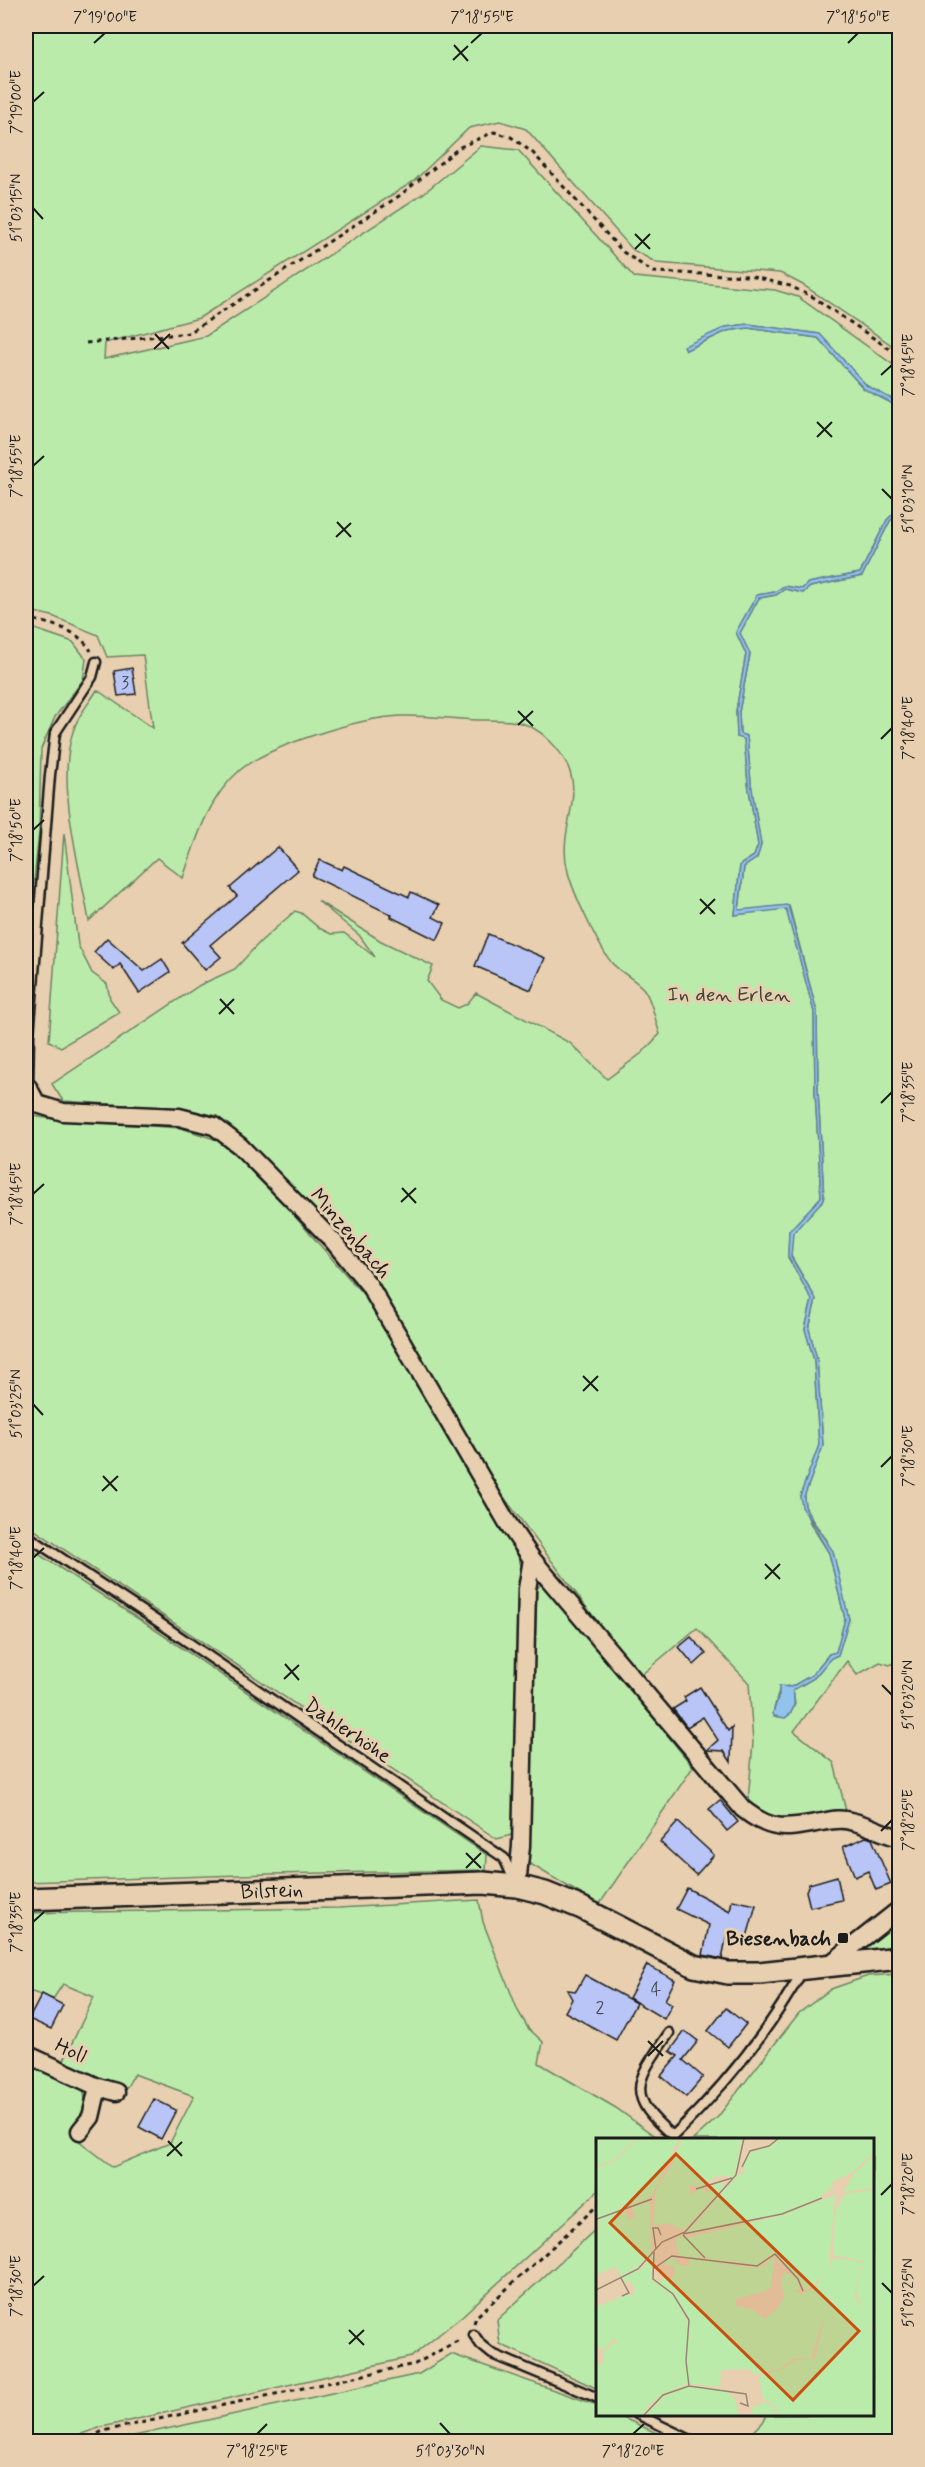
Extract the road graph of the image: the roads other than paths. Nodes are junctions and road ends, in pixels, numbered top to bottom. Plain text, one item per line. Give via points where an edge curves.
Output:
1 (96, 662) road end
2 (28, 1087) joint
3 (26, 1535) edge
4 (532, 1559) junction
5 (900, 1838) edge
6 (517, 1886) junction
7 (26, 1899) edge
8 (900, 1909) edge
9 (900, 1958) edge
10 (830, 1964) junction
11 (805, 1967) junction
12 (669, 2032) dead end
13 (26, 2054) edge
14 (98, 2087) junction
15 (116, 2092) dead end
16 (80, 2131) dead end
17 (474, 2334) road end
18 (596, 2397) edge
19 (639, 2416) edge
20 (695, 2442) edge

1 - 2 lane via 92,677 55,733
2 - 4 street, Minzenbach via 37,1104 63,1112 179,1117 214,1126 240,1146 334,1242 369,1285
3 - 6 lane, Dahlerhöhe via 504,1858
4 - 5 street via 743,1809 772,1827 835,1819
4 - 6 street via 527,1589
6 - 7 street, Bilstein via 483,1883
6 - 11 street via 582,1908 708,1971 759,1973
8 - 10 street
9 - 10 street
10 - 11 street
11 - 12 lane via 783,2005 728,2080 673,2136 647,2112 640,2097 639,2081
13 - 14 street, Holl
14 - 15 street, Holl
14 - 16 street, Holl via 91,2117
17 - 18 lane via 492,2354
19 - 20 lane

